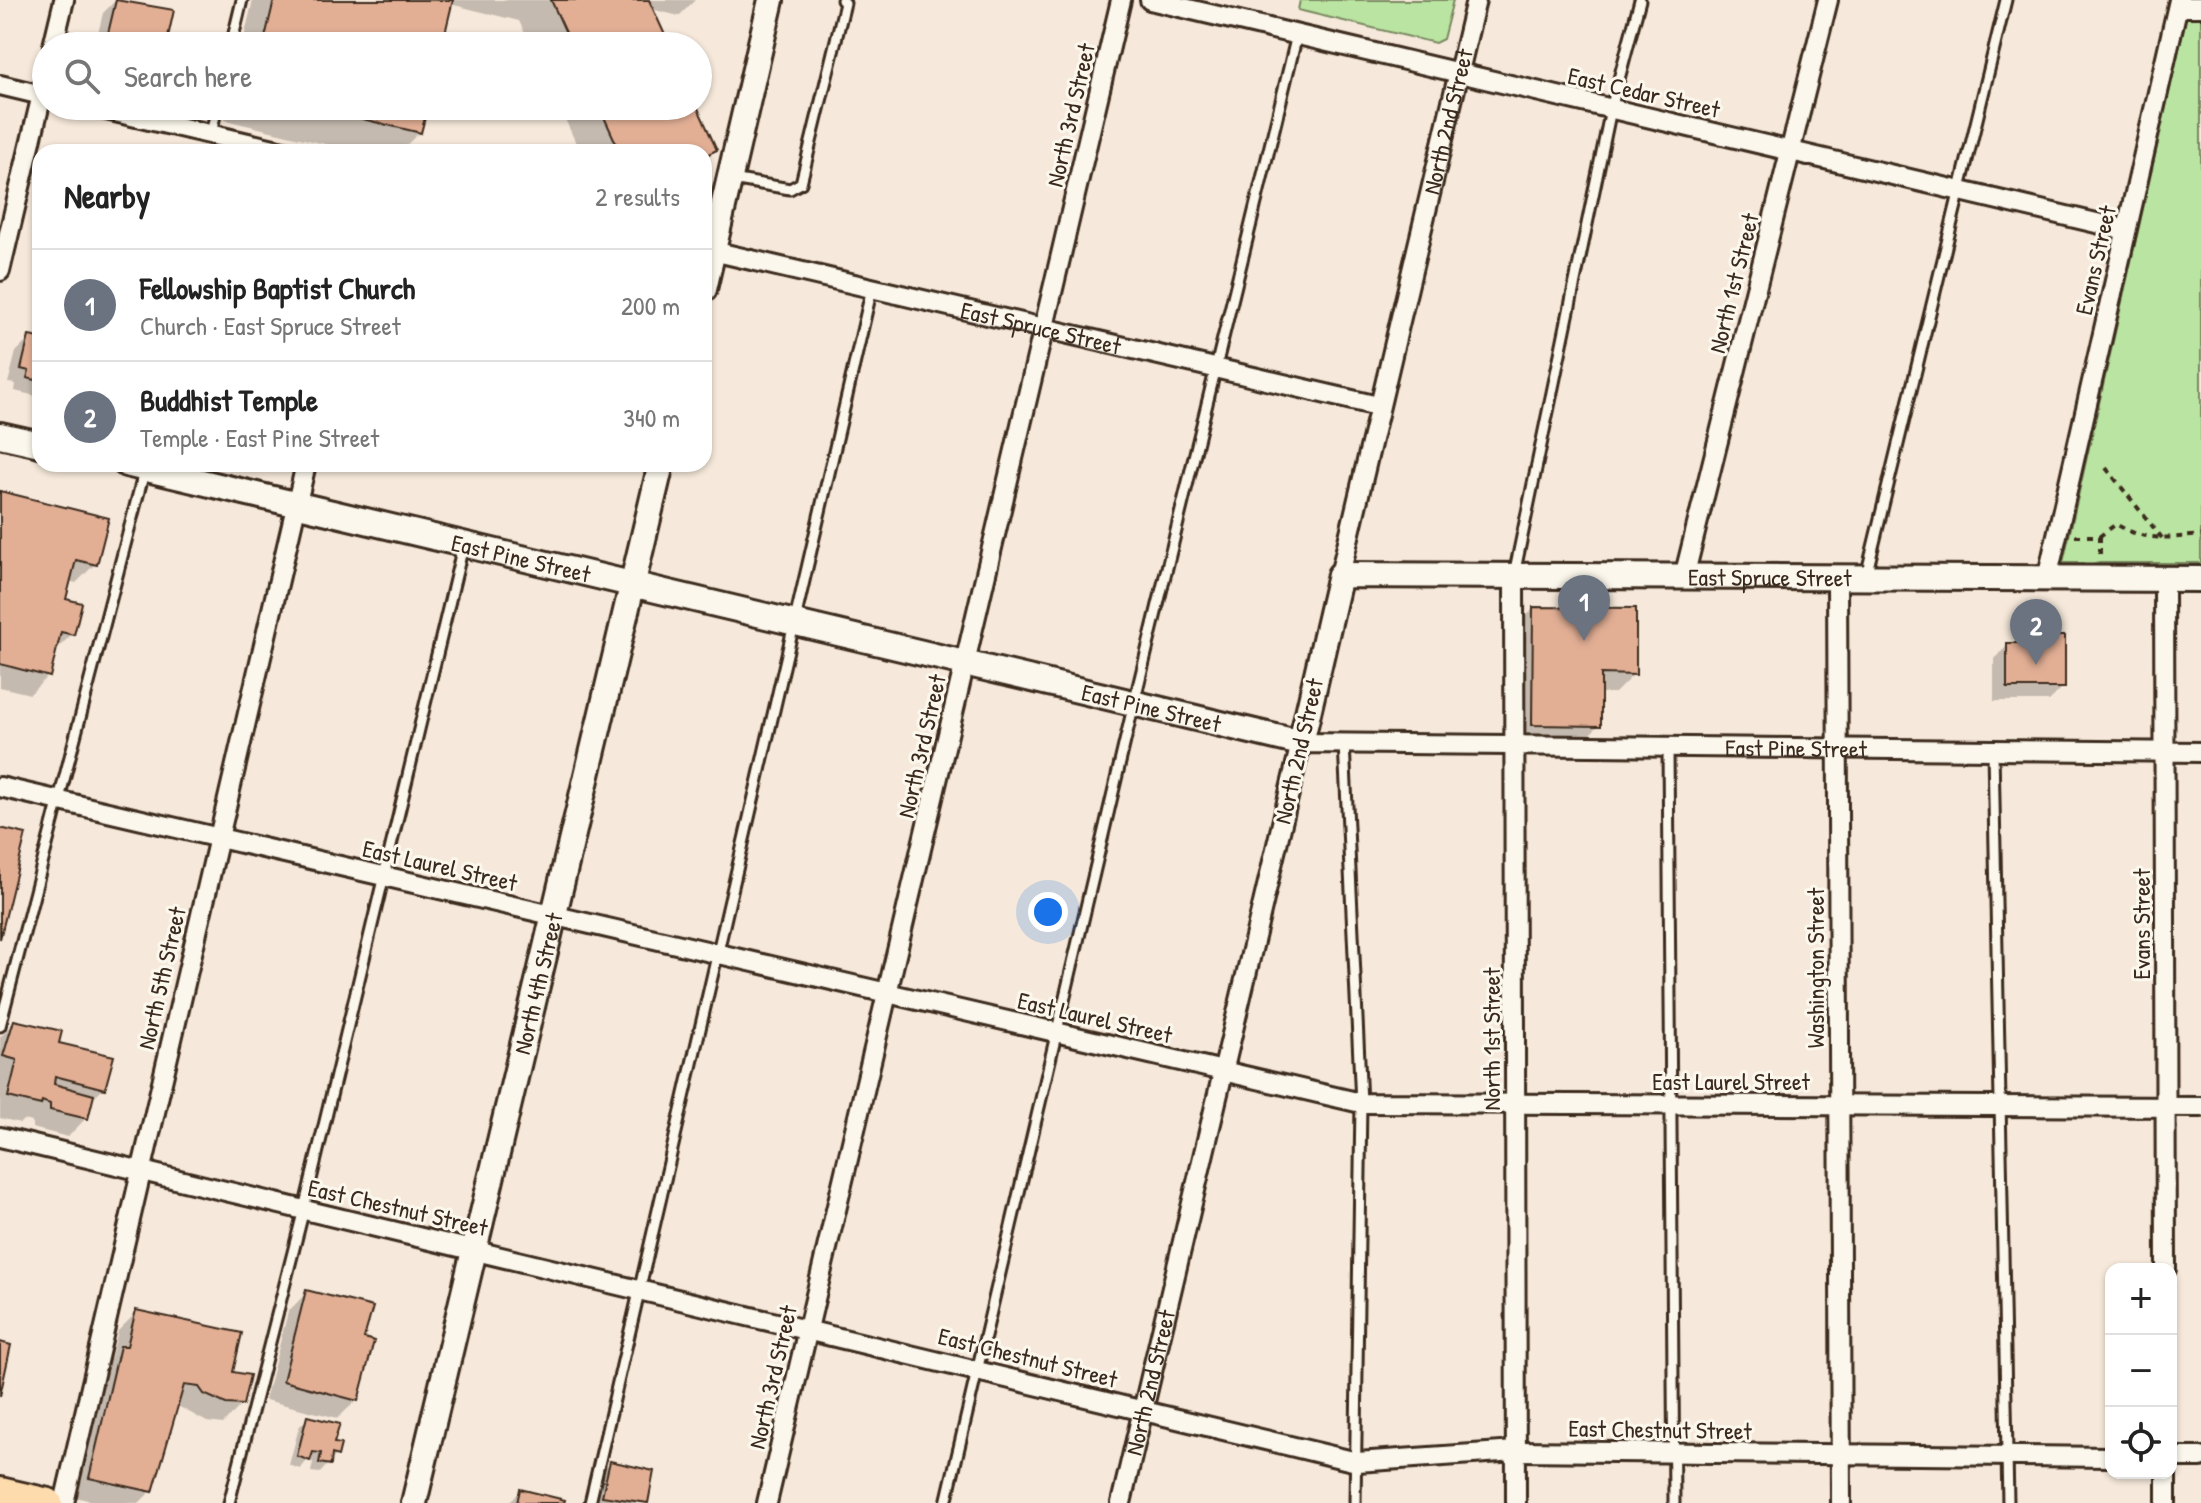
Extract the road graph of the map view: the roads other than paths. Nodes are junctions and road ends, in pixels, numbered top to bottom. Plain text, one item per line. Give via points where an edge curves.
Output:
1 (64, 0) edge
2 (242, 0) edge
3 (771, 0) edge
4 (842, 0) edge
5 (1121, 0) edge
6 (1150, 0) edge
7 (1476, 0) edge
8 (1640, 0) edge
9 (1828, 0) edge
10 (2006, 0) edge
11 (2178, 3) edge
12 (2201, 7) edge
13 (56, 32) edge
14 (234, 32) edge
15 (1297, 35) junction
16 (1458, 73) junction
17 (0, 85) edge
18 (32, 88) edge
19 (1611, 109) junction
20 (37, 120) edge
21 (150, 120) edge
22 (214, 120) edge
23 (211, 134) junction
24 (253, 144) edge
25 (1791, 151) junction
26 (730, 179) junction
27 (1960, 191) junction
28 (2126, 230) junction
29 (712, 240) edge
30 (712, 251) edge
31 (0, 271) edge
32 (872, 288) junction
33 (1044, 328) junction
34 (1216, 368) junction
35 (1378, 406) junction
36 (0, 435) edge
37 (32, 442) edge
38 (135, 472) edge
39 (161, 472) edge
40 (304, 472) edge
41 (659, 472) edge
42 (297, 504) junction
43 (463, 543) junction
44 (1340, 575) junction
45 (1514, 576) junction
46 (1684, 577) junction
47 (1837, 578) junction
48 (1866, 578) junction
49 (2047, 579) junction
50 (2164, 579) junction
51 (2201, 579) edge
52 (633, 583) junction
53 (794, 621) junction
54 (965, 662) junction
55 (1134, 703) junction
56 (1301, 743) junction
57 (1344, 743) junction
58 (1515, 745) junction
59 (1668, 747) junction
60 (1838, 748) junction
61 (1993, 750) junction
62 (2165, 752) junction
63 (2201, 752) edge
64 (0, 787) edge
65 (56, 800) junction
66 (218, 838) junction
67 (384, 876) junction
68 (555, 916) junction
69 (719, 954) junction
70 (887, 993) junction
71 (0, 1026) edge
72 (1059, 1033) junction
73 (1221, 1070) junction
74 (1361, 1103) junction
75 (1515, 1104) junction
76 (1672, 1105) junction
77 (1839, 1106) junction
78 (1999, 1106) junction
79 (2165, 1107) junction
80 (2201, 1107) edge
81 (0, 1137) edge
82 (141, 1170) junction
83 (304, 1209) junction
84 (476, 1250) junction
85 (2166, 1263) edge
86 (638, 1288) junction
87 (808, 1328) junction
88 (979, 1370) junction
89 (1143, 1410) junction
90 (1516, 1451) junction
91 (1674, 1453) junction
92 (1841, 1455) junction
93 (2009, 1456) junction
94 (2105, 1457) edge
95 (2177, 1457) edge
96 (2201, 1457) edge
97 (1357, 1462) junction
98 (2166, 1479) edge
99 (0, 1492) edge
100 (48, 1503) edge
101 (64, 1503) edge
102 (229, 1503) edge
103 (414, 1503) edge
104 (590, 1503) edge
105 (767, 1503) edge
106 (946, 1503) edge
107 (1121, 1503) edge
108 (1355, 1503) edge
109 (1516, 1503) edge
110 (1674, 1503) edge
111 (1841, 1503) edge
112 (2008, 1503) edge
113 (2166, 1503) edge

1 - 13 street
2 - 14 lane
3 - 26 street
4 - 26 lane via 801,183 790,189
5 - 33 street, North 3rd Street
6 - 15 street, East Cedar Street
7 - 16 street, North 2nd Street
8 - 19 lane
9 - 25 street, North 1st Street
10 - 27 lane
11 - 12 street
11 - 28 street, Evans Street
15 - 16 street, East Cedar Street
15 - 34 lane
16 - 19 street, East Cedar Street
16 - 35 street, North 2nd Street
17 - 18 street
19 - 25 street, East Cedar Street
19 - 45 lane
20 - 31 street
21 - 23 street
22 - 23 lane
23 - 24 street
25 - 27 street, East Cedar Street
25 - 46 street, North 1st Street
26 - 29 street
27 - 28 street, East Cedar Street
27 - 48 lane
28 - 49 street, Evans Street
30 - 32 street, East Spruce Street
32 - 33 street, East Spruce Street
32 - 53 lane
33 - 34 street, East Spruce Street
33 - 54 street, North 3rd Street
34 - 35 street, East Spruce Street
34 - 55 lane
35 - 44 street, North 2nd Street
36 - 37 street
38 - 65 lane
39 - 42 street, East Pine Street
40 - 42 street, North 5th Street
41 - 52 street, North 4th Street
42 - 43 street, East Pine Street
42 - 66 street, North 5th Street
43 - 52 street, East Pine Street
43 - 67 lane
44 - 45 street, East Spruce Street
44 - 56 street, North 2nd Street
45 - 46 street, East Spruce Street
45 - 58 street, North 1st Street
46 - 47 street, East Spruce Street
47 - 48 street, East Spruce Street
47 - 60 street, Washington Street
48 - 49 street, East Spruce Street
49 - 50 street, East Spruce Street
50 - 51 street, East Spruce Street
50 - 62 street, Evans Street
52 - 53 street, East Pine Street
52 - 68 street, North 4th Street
53 - 54 street, East Pine Street
53 - 69 lane
54 - 55 street, East Pine Street
54 - 70 street, North 3rd Street
55 - 56 street, East Pine Street
55 - 72 lane
56 - 57 street, East Pine Street
56 - 73 street, North 2nd Street
57 - 58 street, East Pine Street
57 - 74 lane
58 - 59 street, East Pine Street
58 - 75 street, North 1st Street
59 - 60 street, East Pine Street
59 - 76 lane
60 - 61 street, East Pine Street
60 - 77 street, Washington Street
61 - 62 street, East Pine Street
61 - 78 lane
62 - 63 street, East Pine Street
62 - 79 street, Evans Street
64 - 65 street, East Laurel Street
65 - 66 street, East Laurel Street
65 - 71 lane
66 - 67 street, East Laurel Street
66 - 82 street, North 5th Street
67 - 68 street, East Laurel Street
67 - 83 lane
68 - 69 street, East Laurel Street
68 - 84 street, North 4th Street
69 - 70 street, East Laurel Street
69 - 86 lane
70 - 72 street, East Laurel Street
70 - 87 street, North 3rd Street
72 - 73 street, East Laurel Street
72 - 88 lane
73 - 74 street, East Laurel Street
73 - 89 street, North 2nd Street
74 - 75 street, East Laurel Street
74 - 97 lane
75 - 76 street, East Laurel Street
75 - 90 street, North 1st Street
76 - 77 street, East Laurel Street
76 - 91 lane
77 - 78 street, East Laurel Street
77 - 92 street, Washington Street
78 - 79 street, East Laurel Street
78 - 93 lane
79 - 80 street, East Laurel Street
79 - 85 street, Evans Street
81 - 82 street, East Chestnut Street
82 - 83 street, East Chestnut Street
82 - 101 street, North 5th Street
83 - 84 street, East Chestnut Street
83 - 102 lane
84 - 86 street, East Chestnut Street
84 - 103 street, North 4th Street
86 - 87 street, East Chestnut Street
86 - 104 lane
87 - 88 street, East Chestnut Street
87 - 105 street, North 3rd Street
88 - 89 street, East Chestnut Street
88 - 106 lane
89 - 97 street, East Chestnut Street
89 - 107 street, North 2nd Street
90 - 91 street, East Chestnut Street
90 - 97 street, East Chestnut Street
90 - 109 street, North 1st Street
91 - 92 street, East Chestnut Street
91 - 110 lane
92 - 93 street, East Chestnut Street
92 - 111 street, Washington Street
93 - 94 street, East Chestnut Street
93 - 112 lane
95 - 96 street
97 - 108 lane
98 - 113 street
99 - 100 main road

